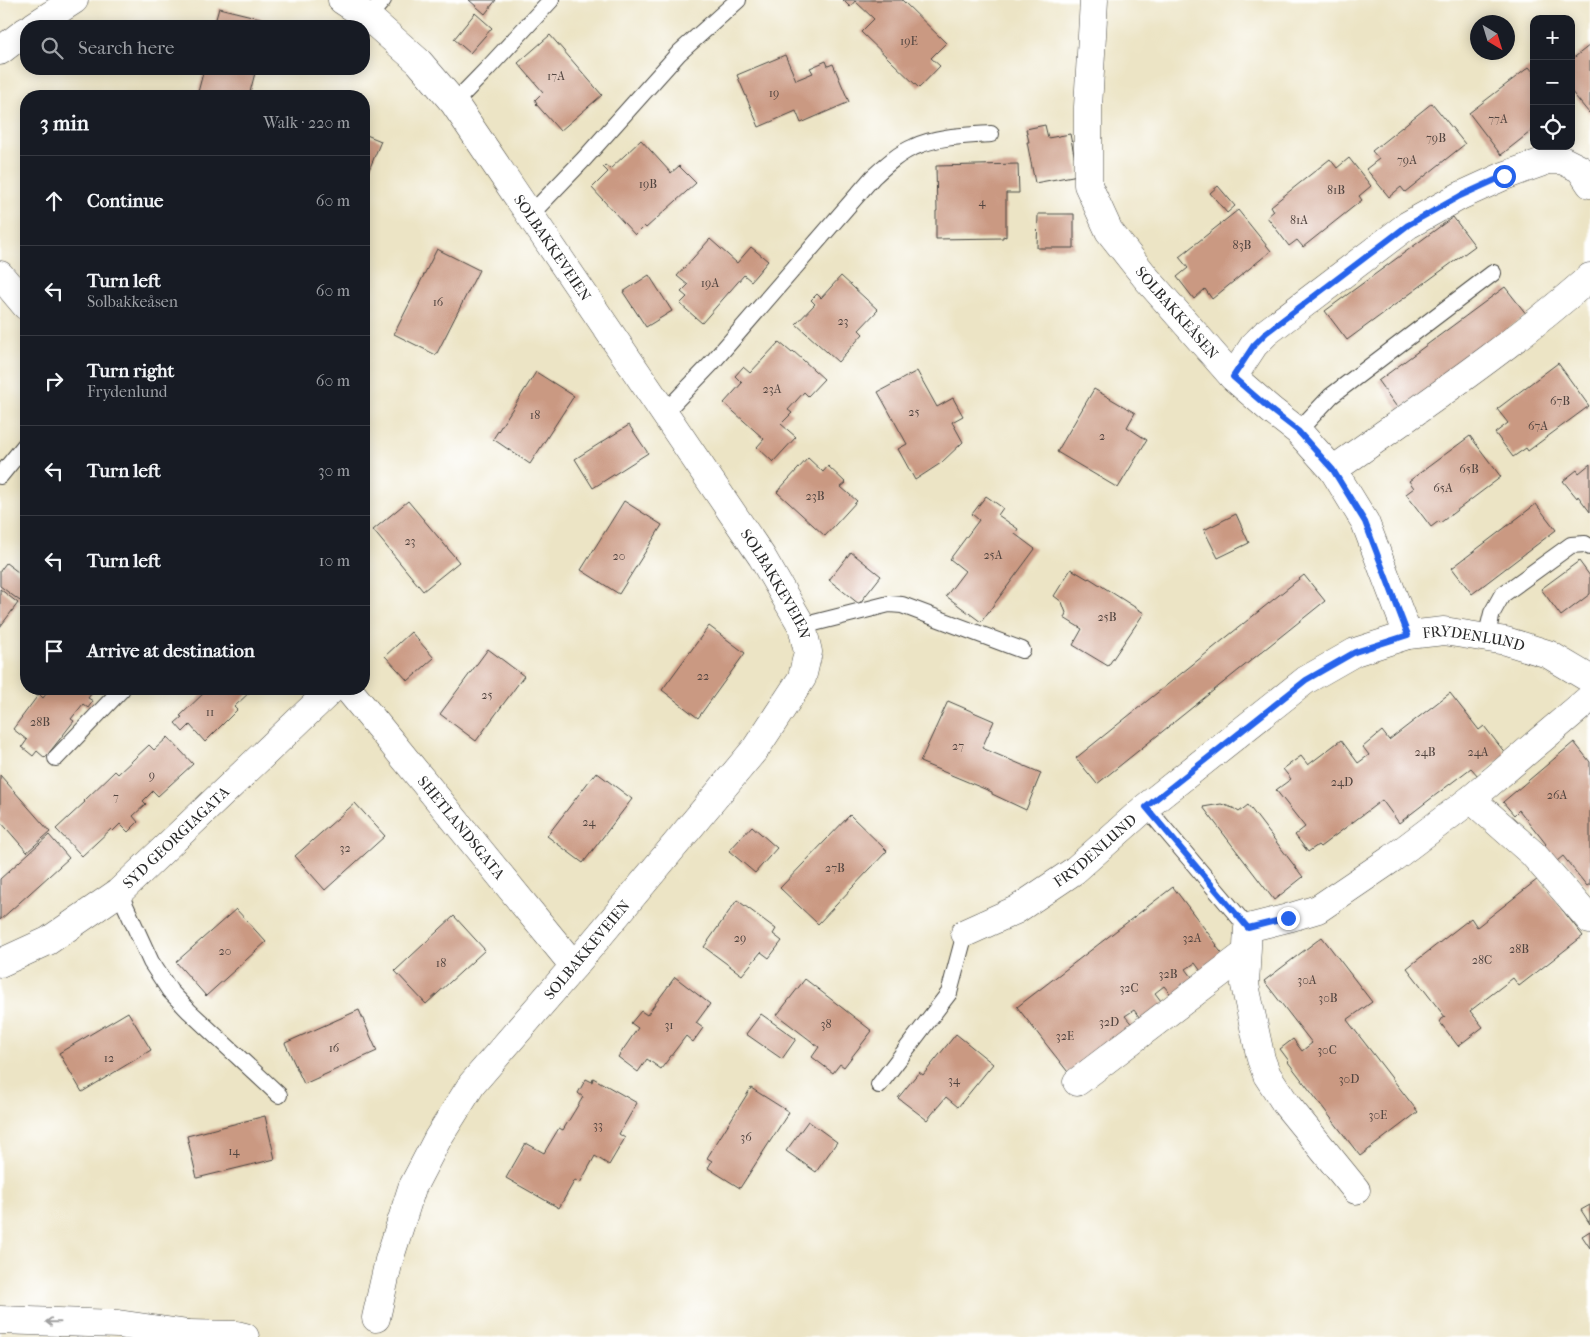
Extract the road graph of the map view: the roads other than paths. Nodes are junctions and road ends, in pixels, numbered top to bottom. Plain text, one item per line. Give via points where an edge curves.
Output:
1 (74, 0) edge
2 (342, 0) edge
3 (551, 0) edge
4 (738, 0) edge
5 (1094, 0) edge
6 (375, 9) edge
7 (43, 20) edge
8 (20, 36) edge
9 (0, 51) edge
10 (454, 103) junction
11 (991, 134) dead end
12 (1590, 184) edge
13 (530, 215) junction
14 (1492, 273) dead end
15 (0, 275) edge
16 (1590, 278) edge
17 (20, 299) edge
18 (1233, 377) junction
19 (664, 413) junction
20 (1298, 431) junction
21 (20, 451) edge
22 (1333, 470) junction
23 (0, 476) edge
24 (1590, 547) edge
25 (802, 626) junction
26 (1408, 635) junction
27 (1486, 638) junction
28 (1022, 650) dead end
29 (1590, 679) edge
30 (116, 695) edge
31 (326, 695) edge
32 (353, 695) edge
33 (1590, 698) edge
34 (56, 758) dead end
35 (1471, 799) junction
36 (1146, 807) junction
37 (119, 892) junction
38 (1590, 920) edge
39 (965, 933) joint
40 (1247, 941) junction
41 (0, 963) edge
42 (574, 966) junction
43 (1077, 1082) dead end
44 (879, 1085) dead end
45 (278, 1095) dead end
46 (1356, 1190) dead end
47 (376, 1318) dead end
48 (0, 1320) edge
49 (192, 1336) edge
50 (245, 1337) edge

1 - 7 street
2 - 6 street, SOLBAKKEVEIEN
3 - 10 lane
4 - 13 lane via 679,53
5 - 18 street, SOLBAKKEÅSEN via 1088,107 1088,185 1109,231 1146,280
6 - 10 street, SOLBAKKEVEIEN
8 - 9 street
10 - 13 street, SOLBAKKEVEIEN
11 - 19 lane via 938,139 913,147 873,177 711,364
12 - 18 street via 1580,169 1562,160 1548,160 1460,196 1408,225 1267,332 1250,350
13 - 19 street, SOLBAKKEVEIEN
14 - 20 lane via 1331,396
15 - 17 street
16 - 22 street via 1551,312
18 - 20 street, SOLBAKKEÅSEN
19 - 25 street, SOLBAKKEVEIEN via 762,557
20 - 22 street, SOLBAKKEÅSEN
21 - 23 lane
22 - 26 street, SOLBAKKEÅSEN via 1365,522
24 - 27 lane via 1571,545 1502,595 1492,613
25 - 28 lane via 889,604
25 - 42 street, SOLBAKKEVEIEN via 808,652 802,678 756,748
26 - 27 street, FRYDENLUND via 1444,632
26 - 36 street, FRYDENLUND via 1355,652 1306,680
27 - 29 street, FRYDENLUND via 1548,654
30 - 34 lane
31 - 37 street, SYD GEORGIAGATA
32 - 42 street, SHETLANDSGATA
33 - 35 street
35 - 38 street via 1533,854
35 - 40 street via 1394,858 1318,909 1288,918
36 - 39 street, FRYDENLUND via 1074,871 1016,910
36 - 40 lane
37 - 41 street, SYD GEORGIAGATA via 48,941
37 - 45 lane via 151,962 170,991
39 - 44 lane via 949,993
40 - 43 street
40 - 46 street via 1245,985 1267,1075 1286,1104
42 - 47 street, SOLBAKKEVEIEN via 472,1084 438,1138 412,1188 389,1260
49 -> 48 street via 118,1324
49 - 50 street

